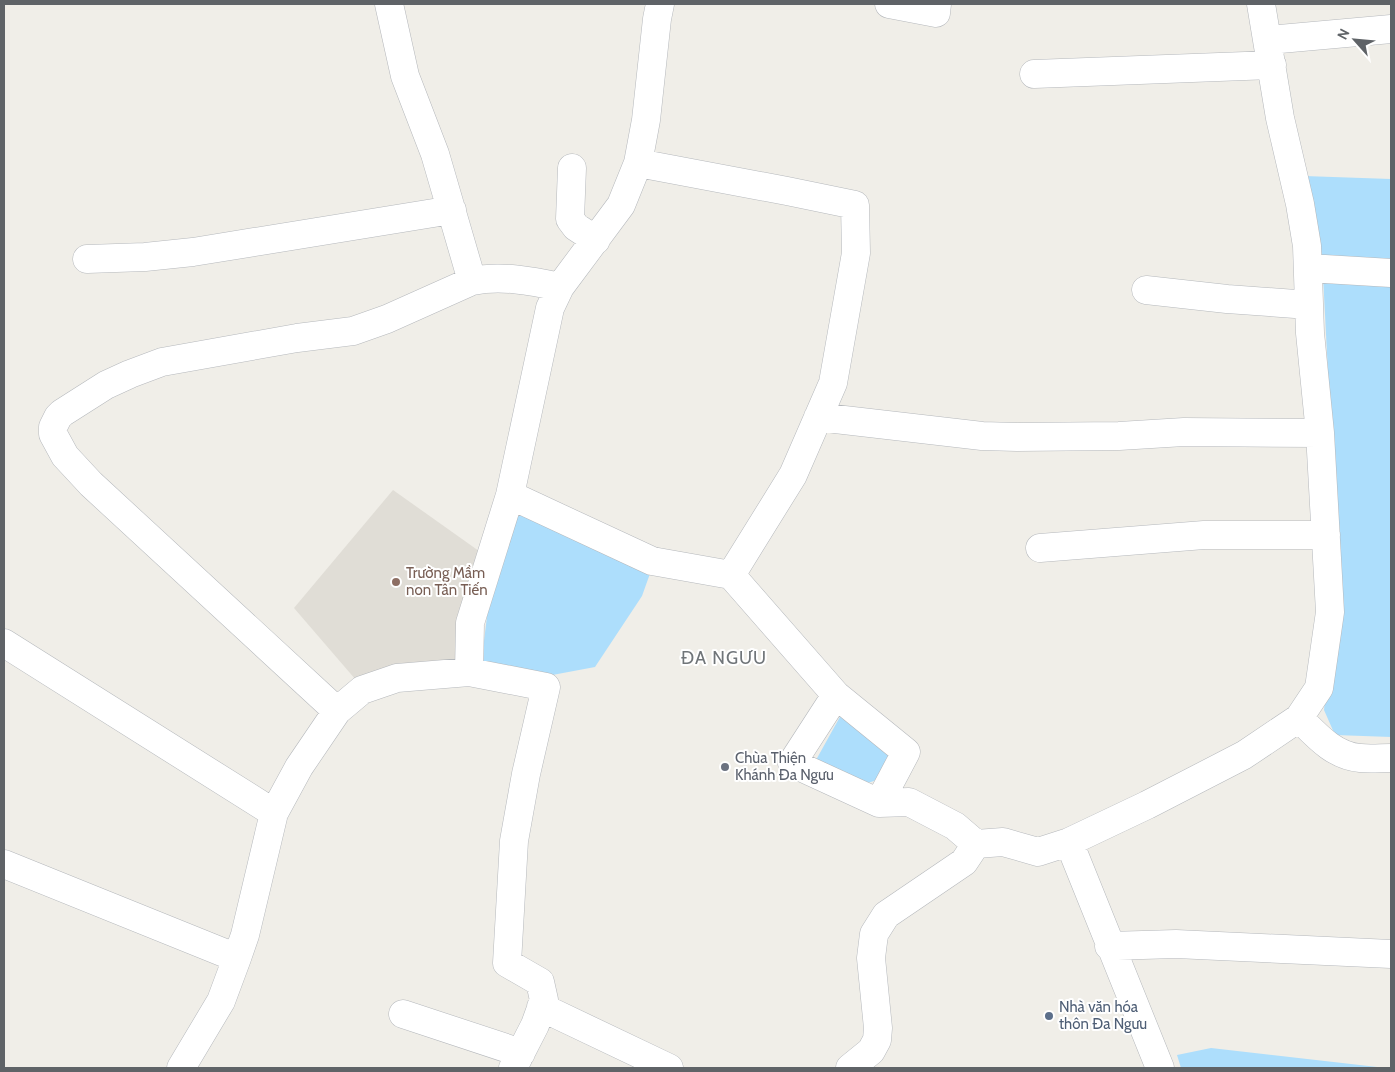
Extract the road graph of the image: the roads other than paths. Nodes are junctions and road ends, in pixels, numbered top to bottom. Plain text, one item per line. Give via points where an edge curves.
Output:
1 (389, 4) edge
2 (660, 4) edge
3 (889, 4) edge
4 (937, 4) edge
5 (1261, 4) edge
6 (1391, 29) edge
7 (1270, 53) junction
8 (1034, 74) dead end
9 (638, 163) junction
10 (572, 168) dead end
11 (452, 210) junction
12 (596, 240) junction
13 (87, 259) dead end
14 (1314, 268) junction
15 (1391, 273) edge
16 (472, 281) junction
17 (560, 287) junction
18 (1146, 290) dead end
19 (1309, 305) junction
20 (818, 417) junction
21 (1320, 432) junction
22 (510, 495) junction
23 (1326, 535) junction
24 (1040, 548) dead end
25 (732, 575) junction
26 (4, 644) edge
27 (469, 672) junction
28 (836, 695) junction
29 (337, 711) junction
30 (1299, 718) junction
31 (1391, 758) edge
32 (879, 803) junction
33 (274, 813) junction
34 (1069, 842) junction
35 (976, 844) junction
36 (4, 864) edge
37 (1109, 946) junction
38 (1391, 954) edge
39 (237, 958) junction
40 (541, 1006) junction
41 (403, 1014) dead end
42 (517, 1061) edge
43 (181, 1068) edge
44 (669, 1068) edge
45 (850, 1068) edge
46 (1160, 1068) edge

1 - 11 street via 405,76
2 - 9 street
3 - 4 street via 936,14
5 - 7 street
6 - 7 street
7 - 8 street
7 - 14 street via 1280,118
9 - 12 street via 621,205
9 - 20 street via 855,205 856,253 834,383
10 - 12 street via 570,219
11 - 13 street via 193,252
11 - 16 street
12 - 17 street
14 - 15 street
14 - 19 street
16 - 17 street via 508,279
16 - 29 street via 353,331 162,362 106,385 62,413 53,427 53,434 65,456 91,484
17 - 22 street via 550,308
18 - 19 street
19 - 21 street
20 - 21 street via 982,436
20 - 25 street via 793,475
21 - 23 street
22 - 25 street via 652,561
22 - 27 street via 470,623
23 - 24 street via 1204,535
23 - 30 street via 1329,622 1319,688
25 - 28 street
26 - 33 street
27 - 29 street via 397,678 362,690
27 - 40 street via 546,687 514,841 507,963 540,982 544,1000
28 - 32 street via 906,752
28 - 32 street via 792,763
29 - 33 street via 299,767
30 - 31 street via 1340,753 1359,758
30 - 34 street via 1244,755
32 - 35 street via 909,802 955,826
33 - 39 street
34 - 35 street via 1038,852 1003,842
34 - 37 street
35 - 45 street via 964,862 886,915 874,934 871,958 877,1040 872,1050
36 - 39 street
37 - 38 street via 1176,944
37 - 46 street
39 - 43 street via 221,1001
40 - 42 street
40 - 44 street
41 - 42 street

